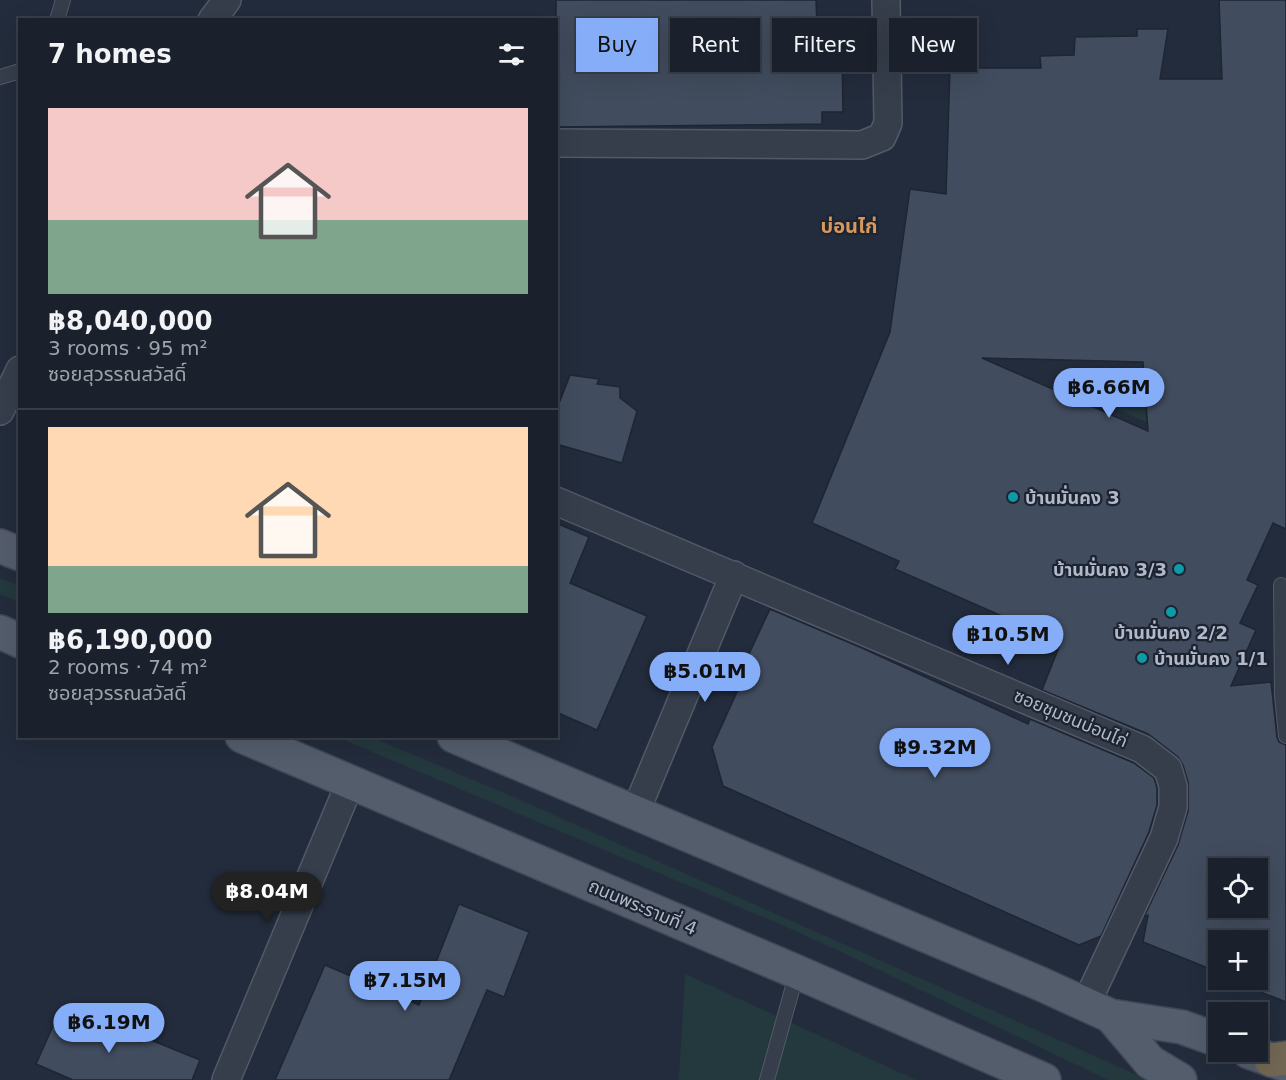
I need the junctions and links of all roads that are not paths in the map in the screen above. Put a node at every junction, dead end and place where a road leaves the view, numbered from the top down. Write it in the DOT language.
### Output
graph roads {
  1 [pos="63,0"];
  2 [pos="227,0"];
  3 [pos="886,0"];
  4 [pos="58,18"];
  5 [pos="214,18"];
  6 [pos="18,72"];
  7 [pos="0,77"];
  8 [pos="558,143"];
  9 [pos="18,374"];
  10 [pos="0,411"];
  11 [pos="558,502"];
  12 [pos="0,546"];
  13 [pos="18,553"];
  14 [pos="734,575"];
  15 [pos="1281,585"];
  16 [pos="0,632"];
  17 [pos="18,639"];
  18 [pos="1286,736"];
  19 [pos="247,738"];
  20 [pos="459,738"];
  21 [pos="351,783"];
  22 [pos="634,813"];
  23 [pos="797,972"];
  24 [pos="1098,1010"];
  25 [pos="1208,1036"];
  26 [pos="226,1080"];
  27 [pos="767,1080"];
  28 [pos="1044,1080"];
  29 [pos="1180,1080"];
  1 -- 4 [label="lane"];
  2 -- 5 [label="street"];
  3 -- 8 [label="street"];
  6 -- 7 [label="lane"];
  9 -- 10 [label="street"];
  11 -- 14 [label="street, ซอยชุมชนบ่อนไก่"];
  12 -- 13 [label="main road"];
  14 -- 22 [label="street"];
  14 -- 24 [label="street, ซอยชุมชนบ่อนไก่"];
  15 -- 18 [label="lane"];
  16 -- 17 [label="main road"];
  19 -- 21 [label="main road, ถนนพระรามที่ 4"];
  20 -- 22 [label="main road"];
  21 -- 23 [label="main road, ถนนพระรามที่ 4"];
  21 -- 26 [label="street"];
  22 -- 24 [label="main road"];
  23 -- 27 [label="lane"];
  23 -- 28 [label="main road, ถนนพระรามที่ 4"];
  24 -- 25 [label="main road"];
  24 -- 29 [label="main road"];
}
